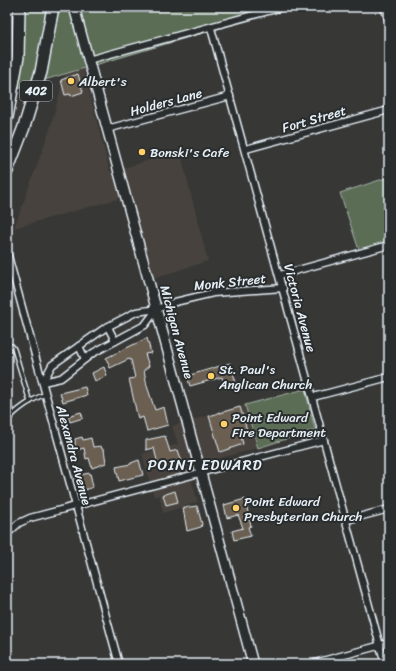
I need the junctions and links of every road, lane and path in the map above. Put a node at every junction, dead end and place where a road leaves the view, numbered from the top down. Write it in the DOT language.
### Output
graph roads {
  1 [pos="20,7"];
  2 [pos="53,7"];
  3 [pos="282,7"];
  4 [pos="382,7"];
  5 [pos="75,9"];
  6 [pos="389,25"];
  7 [pos="211,28"];
  8 [pos="88,60"];
  9 [pos="230,96"];
  10 [pos="389,110"];
  11 [pos="7,116"];
  12 [pos="107,129"];
  13 [pos="246,150"];
  14 [pos="7,172"];
  15 [pos="389,245"];
  16 [pos="7,252"];
  17 [pos="280,275"];
  18 [pos="283,288"];
  19 [pos="157,309"];
  20 [pos="108,327"];
  21 [pos="115,340"];
  22 [pos="7,346"];
  23 [pos="79,346"];
  24 [pos="85,359"];
  25 [pos="389,376"];
  26 [pos="43,382"];
  27 [pos="46,394"];
  28 [pos="7,397"];
  29 [pos="313,397"];
  30 [pos="30,402"];
  31 [pos="12,415"];
  32 [pos="7,421"];
  33 [pos="324,440"];
  34 [pos="201,472"];
  35 [pos="76,506"];
  36 [pos="389,509"];
  37 [pos="347,520"];
  38 [pos="7,534"];
  39 [pos="389,643"];
  40 [pos="380,645"];
  41 [pos="119,664"];
  42 [pos="253,664"];
  43 [pos="311,664"];
  44 [pos="385,664"];
  1 -- 11 [label="highway, 402"];
  2 -- 14 [label="highway, 402"];
  3 -- 7 [label="street"];
  4 -- 6 [label="lane"];
  5 -- 8 [label="street, Michigan Avenue"];
  7 -- 8 [label="street"];
  7 -- 9 [label="street, Victoria Avenue"];
  8 -- 12 [label="street, Michigan Avenue"];
  9 -- 12 [label="street, Holders Lane"];
  9 -- 13 [label="street, Victoria Avenue"];
  10 -- 13 [label="street, Fort Street"];
  12 -- 19 [label="street, Michigan Avenue"];
  13 -- 17 [label="street, Victoria Avenue"];
  15 -- 17 [label="street, Monk Street"];
  16 -- 26 [label="street, Alexandra Avenue"];
  17 -- 18 [label="street, Victoria Avenue"];
  18 -- 19 [label="street, Monk Street"];
  18 -- 29 [label="street, Victoria Avenue"];
  19 -- 20 [label="street, Monk Street"];
  19 -- 21 [label="street"];
  19 -- 34 [label="street, Michigan Avenue"];
  20 -- 21 [label="street"];
  20 -- 23 [label="street, Monk Street"];
  21 -- 24 [label="street"];
  22 -- 30 [label="lane"];
  23 -- 24 [label="street"];
  23 -- 26 [label="street, Monk Street"];
  24 -- 26 [label="street"];
  25 -- 29 [label="street"];
  26 -- 27 [label="street, Alexandra Avenue"];
  27 -- 30 [label="lane"];
  27 -- 35 [label="street, Alexandra Avenue"];
  28 -- 31 [label="lane"];
  29 -- 33 [label="street, Victoria Avenue"];
  30 -- 31 [label="lane"];
  31 -- 32 [label="lane"];
  33 -- 34 [label="street"];
  33 -- 37 [label="street, Victoria Avenue"];
  34 -- 35 [label="street"];
  34 -- 42 [label="street, Michigan Avenue"];
  35 -- 38 [label="street"];
  35 -- 41 [label="street, Alexandra Avenue"];
  36 -- 37 [label="street"];
  37 -- 40 [label="street, Victoria Avenue"];
  39 -- 40 [label="street"];
  40 -- 43 [label="street"];
  40 -- 44 [label="street, Victoria Avenue"];
}
